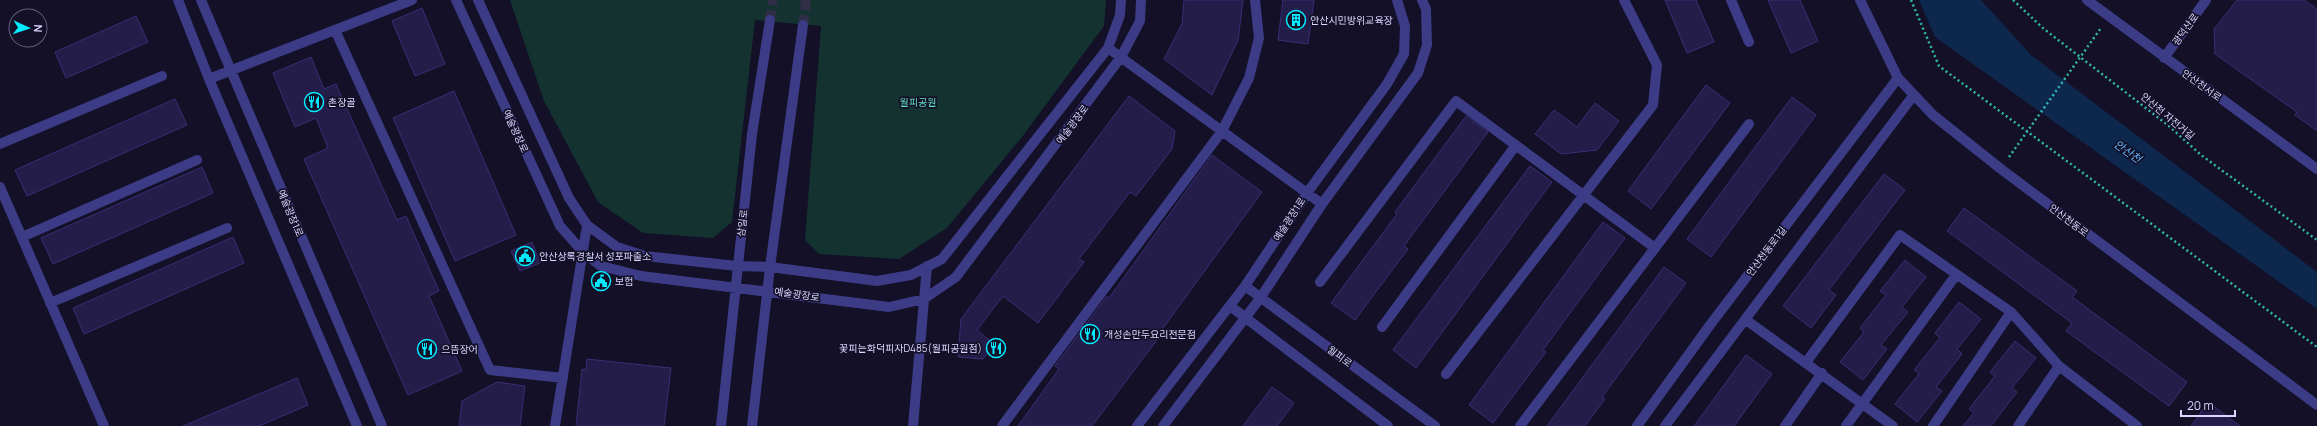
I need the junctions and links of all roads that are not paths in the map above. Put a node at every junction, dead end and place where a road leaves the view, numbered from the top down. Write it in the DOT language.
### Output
graph roads {
  1 [pos="178,0"];
  2 [pos="201,0"];
  3 [pos="412,0"];
  4 [pos="456,0"];
  5 [pos="478,0"];
  6 [pos="1121,0"];
  7 [pos="1141,0"];
  8 [pos="1255,0"];
  9 [pos="1398,0"];
  10 [pos="1422,0"];
  11 [pos="1624,0"];
  12 [pos="1731,0"];
  13 [pos="1860,0"];
  14 [pos="2087,0"];
  15 [pos="2206,0"];
  16 [pos="770,20"];
  17 [pos="803,25"];
  18 [pos="334,30"];
  19 [pos="1749,42"];
  20 [pos="1108,48"];
  21 [pos="1121,57"];
  22 [pos="2164,58"];
  23 [pos="230,71"];
  24 [pos="162,76"];
  25 [pos="1898,78"];
  26 [pos="209,79"];
  27 [pos="1913,96"];
  28 [pos="1749,124"];
  29 [pos="1222,131"];
  30 [pos="0,144"];
  31 [pos="1516,145"];
  32 [pos="198,160"];
  33 [pos="2317,169"];
  34 [pos="0,187"];
  35 [pos="1307,193"];
  36 [pos="1584,195"];
  37 [pos="1322,204"];
  38 [pos="587,224"];
  39 [pos="227,228"];
  40 [pos="22,237"];
  41 [pos="1656,248"];
  42 [pos="583,252"];
  43 [pos="737,266"];
  44 [pos="927,266"];
  45 [pos="770,267"];
  46 [pos="1956,275"];
  47 [pos="1320,282"];
  48 [pos="1245,286"];
  49 [pos="734,289"];
  50 [pos="767,290"];
  51 [pos="1261,298"];
  52 [pos="924,299"];
  53 [pos="50,303"];
  54 [pos="1230,306"];
  55 [pos="2011,312"];
  56 [pos="1246,318"];
  57 [pos="1746,320"];
  58 [pos="1382,327"];
  59 [pos="1807,361"];
  60 [pos="2059,366"];
  61 [pos="1822,373"];
  62 [pos="1446,374"];
  63 [pos="563,378"];
  64 [pos="1863,403"];
  65 [pos="2317,405"];
  66 [pos="104,426"];
  67 [pos="357,426"];
  68 [pos="382,426"];
  69 [pos="555,426"];
  70 [pos="721,426"];
  71 [pos="752,426"];
  72 [pos="913,426"];
  73 [pos="1002,426"];
  74 [pos="1138,426"];
  75 [pos="1163,426"];
  76 [pos="1388,426"];
  77 [pos="1435,426"];
  78 [pos="1520,426"];
  79 [pos="1637,426"];
  80 [pos="1665,426"];
  81 [pos="1785,426"];
  82 [pos="1846,426"];
  83 [pos="1894,426"];
  84 [pos="1933,426"];
  85 [pos="2018,426"];
  86 [pos="2137,426"];
  1 -- 26 [label="street"];
  2 -- 23 [label="street, 예술광장1로"];
  3 -- 18 [label="street"];
  4 -- 42 [label="street, 예술광장로"];
  5 -- 38 [label="street, 예술광장로"];
  6 -- 20 [label="street, 예술광장로"];
  7 -- 21 [label="street, 예술광장로"];
  8 -- 29 [label="street"];
  9 -- 35 [label="street, 예술광장1로"];
  10 -- 37 [label="street, 예술광장1로"];
  11 -- 36 [label="street"];
  12 -- 19 [label="street"];
  13 -- 25 [label="street, 안산천동로"];
  14 -- 22 [label="street, 안산천서로"];
  15 -- 22 [label="street, 광덕산로"];
  16 -- 43 [label="street, 삼일로"];
  17 -- 45 [label="street"];
  18 -- 23 [label="street"];
  18 -- 63 [label="street"];
  20 -- 21 [label="street"];
  20 -- 44 [label="street, 예술광장로"];
  21 -- 29 [label="street"];
  21 -- 52 [label="street, 예술광장로"];
  22 -- 33 [label="street, 안산천서로"];
  23 -- 26 [label="street"];
  23 -- 68 [label="street, 예술광장1로"];
  24 -- 30 [label="street"];
  25 -- 27 [label="street, 안산천동로"];
  25 -- 79 [label="street, 안산천동로1길"];
  26 -- 67 [label="street"];
  27 -- 57 [label="street"];
  27 -- 65 [label="street, 안산천동로"];
  28 -- 41 [label="street"];
  29 -- 35 [label="street"];
  29 -- 73 [label="street"];
  31 -- 36 [label="street"];
  31 -- 47 [label="street"];
  31 -- 58 [label="street"];
  32 -- 40 [label="street"];
  34 -- 40 [label="street"];
  35 -- 37 [label="street"];
  35 -- 48 [label="street, 예술광장1로"];
  36 -- 41 [label="street"];
  36 -- 62 [label="street"];
  37 -- 51 [label="street, 예술광장1로"];
  38 -- 42 [label="street"];
  38 -- 43 [label="street, 예술광장로"];
  39 -- 53 [label="street"];
  40 -- 53 [label="street"];
  41 -- 78 [label="street"];
  42 -- 49 [label="street, 예술광장로"];
  42 -- 63 [label="street"];
  43 -- 45 [label="street, 예술광장로"];
  43 -- 49 [label="street, 삼일로"];
  44 -- 45 [label="street, 예술광장로"];
  44 -- 52 [label="street"];
  45 -- 50 [label="street"];
  46 -- 55 [label="street"];
  46 -- 59 [label="street"];
  46 -- 64 [label="street"];
  48 -- 51 [label="street, 월피로"];
  48 -- 54 [label="street, 예술광장1로"];
  49 -- 50 [label="street, 예술광장로"];
  49 -- 70 [label="street, 삼일로"];
  50 -- 52 [label="street, 예술광장로"];
  50 -- 71 [label="street"];
  51 -- 56 [label="street, 예술광장1로"];
  51 -- 77 [label="street, 월피로"];
  52 -- 72 [label="street"];
  53 -- 66 [label="street"];
  54 -- 56 [label="street"];
  54 -- 74 [label="street, 예술광장1로"];
  55 -- 60 [label="street"];
  55 -- 84 [label="street"];
  56 -- 75 [label="street, 예술광장1로"];
  56 -- 76 [label="street"];
  57 -- 59 [label="street"];
  57 -- 80 [label="street"];
  59 -- 61 [label="street"];
  60 -- 85 [label="street"];
  60 -- 86 [label="street"];
  61 -- 64 [label="street"];
  61 -- 81 [label="street"];
  63 -- 69 [label="street"];
  64 -- 82 [label="street"];
  64 -- 83 [label="street"];
}
